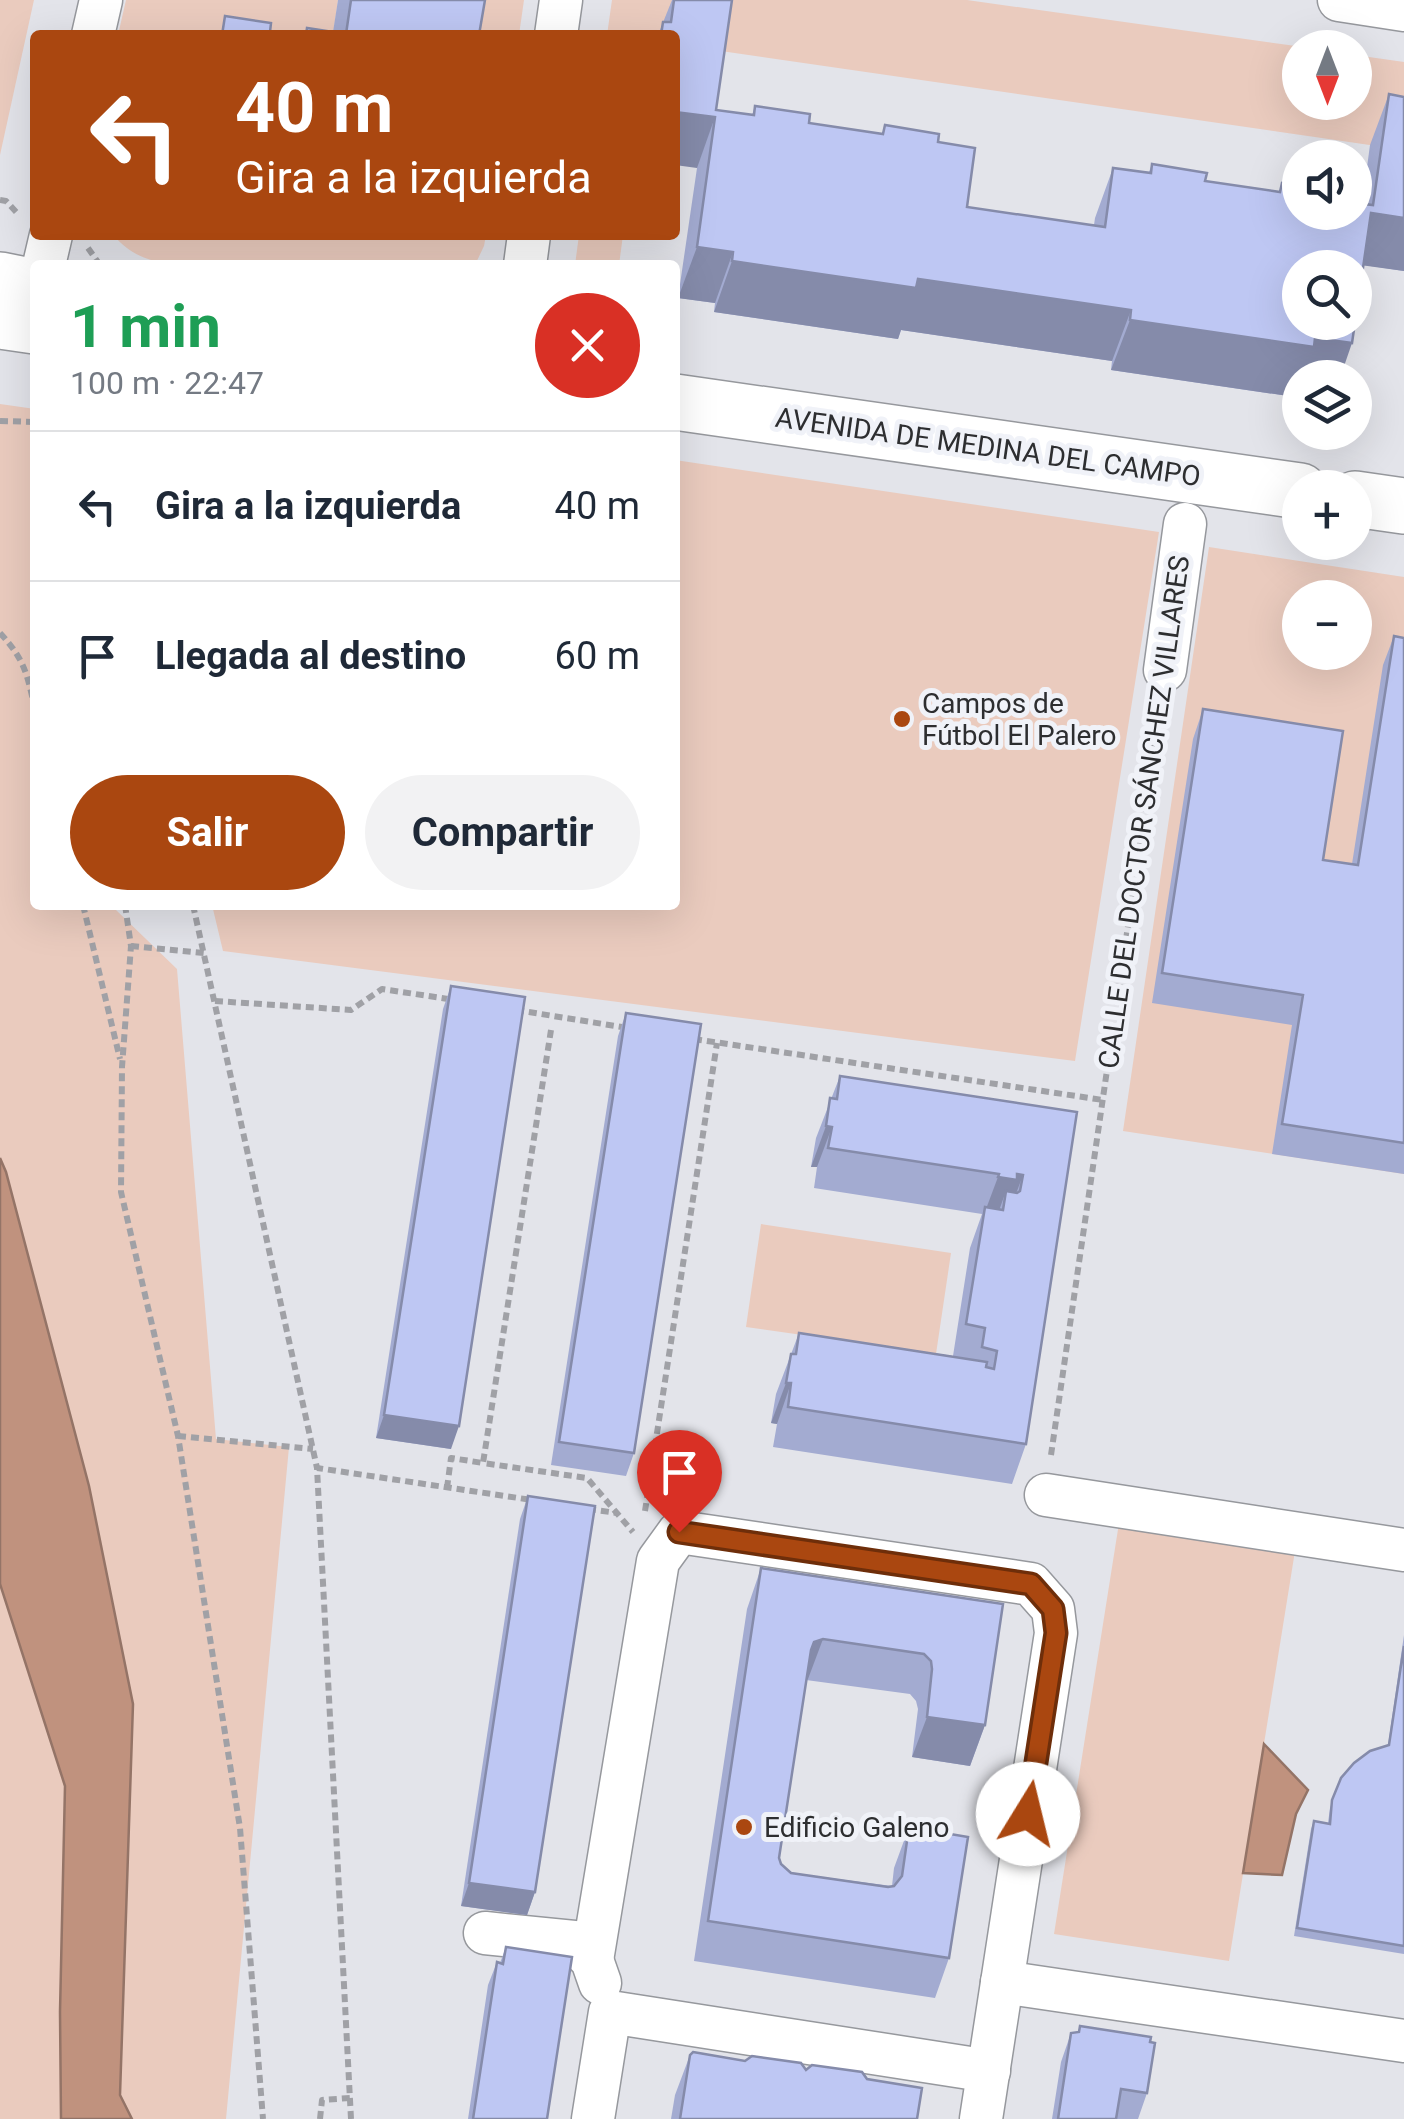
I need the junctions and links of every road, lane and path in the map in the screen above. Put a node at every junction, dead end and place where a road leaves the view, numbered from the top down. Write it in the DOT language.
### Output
graph roads {
  1 [pos="101,0"];
  2 [pos="561,0"];
  3 [pos="1338,0"];
  4 [pos="1404,10"];
  5 [pos="94,30"];
  6 [pos="557,30"];
  7 [pos="0,280"];
  8 [pos="30,286"];
  9 [pos="0,321"];
  10 [pos="30,325"];
  11 [pos="680,403"];
  12 [pos="0,421"];
  13 [pos="30,422"];
  14 [pos="1282,489"];
  15 [pos="1372,501"];
  16 [pos="1404,506"];
  17 [pos="1185,524"];
  18 [pos="0,633"];
  19 [pos="1165,670"];
  20 [pos="30,689"];
  21 [pos="83,910"];
  22 [pos="126,910"];
  23 [pos="194,910"];
  24 [pos="131,946"];
  25 [pos="204,953"];
  26 [pos="461,1001"];
  27 [pos="215,1002"];
  28 [pos="500,1008"];
  29 [pos="550,1030"];
  30 [pos="638,1030"];
  31 [pos="678,1036"];
  32 [pos="717,1042"];
  33 [pos="122,1067"];
  34 [pos="1104,1100"];
  35 [pos="178,1436"];
  36 [pos="313,1449"];
  37 [pos="483,1463"];
  38 [pos="317,1468"];
  39 [pos="447,1488"];
  40 [pos="1046,1495"];
  41 [pos="542,1502"];
  42 [pos="579,1508"];
  43 [pos="641,1540"];
  44 [pos="1404,1550"];
  45 [pos="486,1933"];
  46 [pos="592,1960"];
  47 [pos="1002,1982"];
  48 [pos="610,2012"];
  49 [pos="1404,2041"];
  50 [pos="989,2071"];
  51 [pos="350,2098"];
  52 [pos="264,2119"];
  53 [pos="320,2119"];
  54 [pos="351,2119"];
  55 [pos="593,2119"];
  56 [pos="982,2119"];
  1 -- 5 [label="street"];
  2 -- 6 [label="street"];
  3 -- 4 [label="street"];
  7 -- 8 [label="main road"];
  9 -- 10 [label="main road"];
  11 -- 14 [label="main road, AVENIDA DE MEDINA DEL CAMPO"];
  12 -- 13 [label="path"];
  15 -- 16 [label="main road"];
  17 -- 19 [label="street, CALLE DEL DOCTOR SÁNCHEZ VILLARES"];
  18 -- 20 [label="path"];
  19 -- 34 [label="path, CALLE DEL DOCTOR SÁNCHEZ VILLARES"];
  21 -- 33 [label="path"];
  22 -- 24 [label="path"];
  23 -- 25 [label="path"];
  24 -- 25 [label="path"];
  24 -- 33 [label="path"];
  25 -- 27 [label="path"];
  26 -- 27 [label="path"];
  27 -- 36 [label="path"];
  28 -- 30 [label="path"];
  29 -- 37 [label="path"];
  31 -- 32 [label="path, CALLE DEL DOCTOR SÁNCHEZ VILLARES"];
  32 -- 34 [label="path, CALLE DEL DOCTOR SÁNCHEZ VILLARES"];
  32 -- 43 [label="path"];
  33 -- 35 [label="path"];
  34 -- 40 [label="path, CALLE DEL DOCTOR SÁNCHEZ VILLARES"];
  35 -- 36 [label="path"];
  35 -- 52 [label="path"];
  36 -- 38 [label="path"];
  37 -- 39 [label="path"];
  37 -- 42 [label="path"];
  38 -- 39 [label="path"];
  38 -- 51 [label="path"];
  39 -- 41 [label="path"];
  40 -- 44 [label="street"];
  45 -- 46 [label="street"];
  46 -- 47 [label="street"];
  46 -- 48 [label="street"];
  47 -- 49 [label="street"];
  47 -- 50 [label="street"];
  48 -- 50 [label="street"];
  48 -- 55 [label="street"];
  50 -- 56 [label="street"];
  51 -- 53 [label="path"];
  51 -- 54 [label="path"];
}
